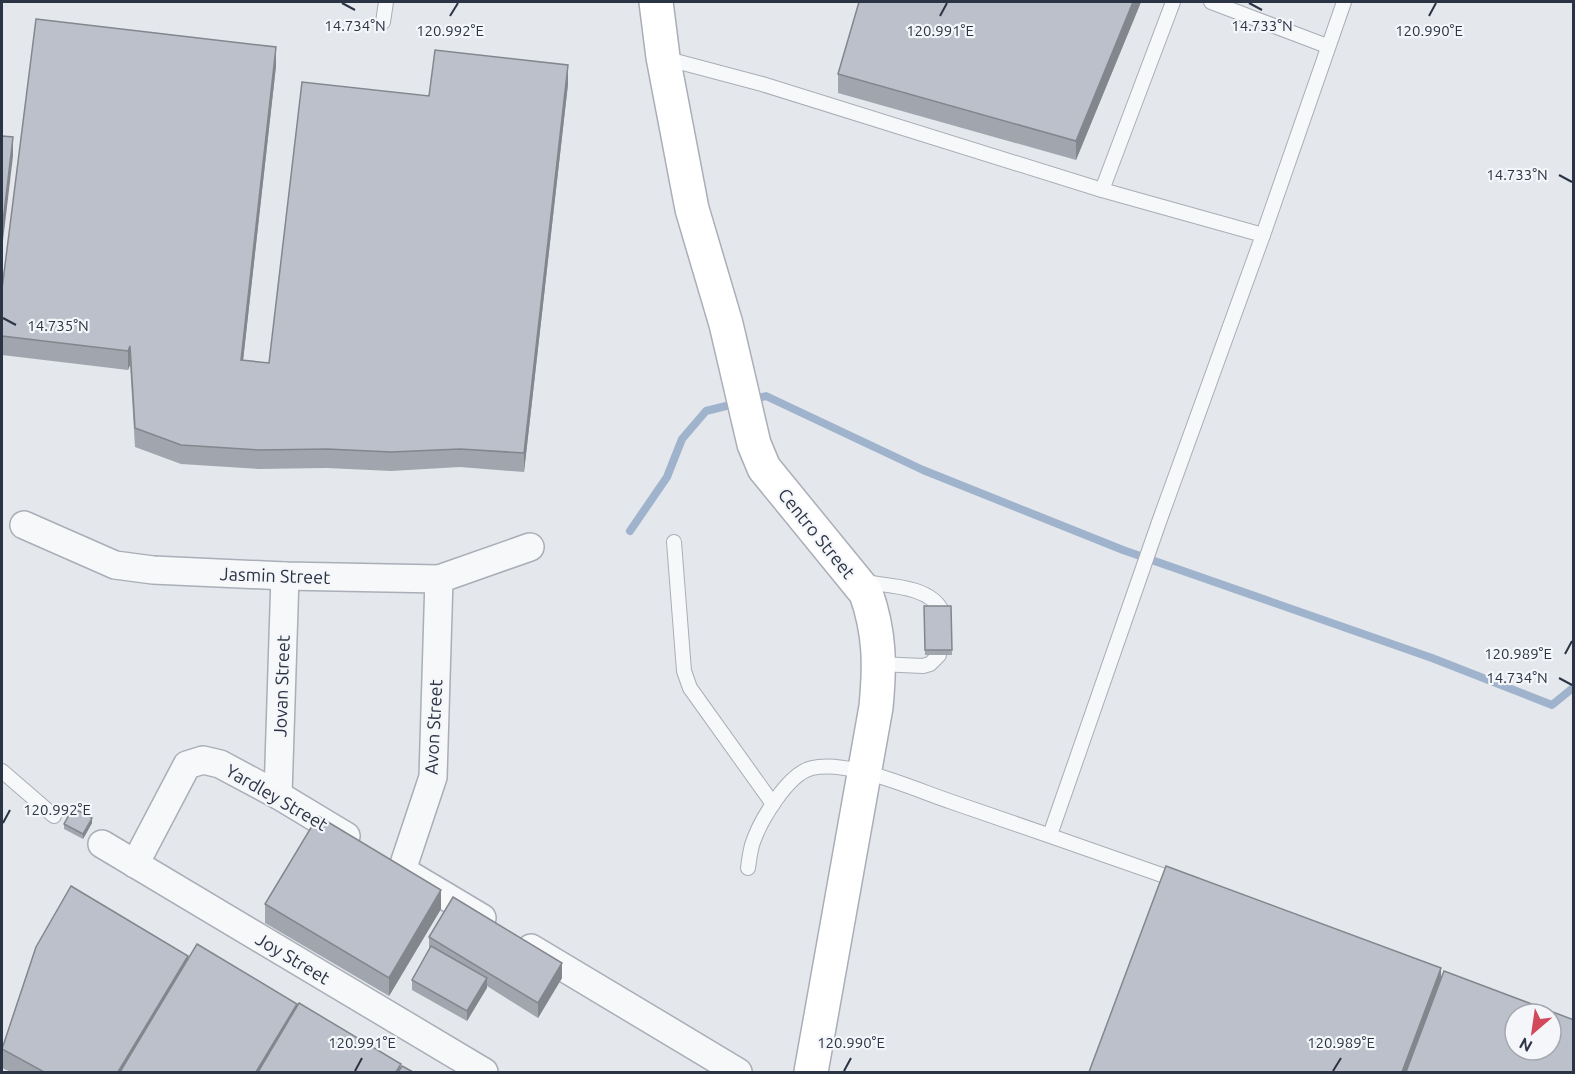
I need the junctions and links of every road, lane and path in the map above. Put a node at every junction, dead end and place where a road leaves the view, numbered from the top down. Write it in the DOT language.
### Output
graph roads {
  1 [pos="386,2"];
  2 [pos="656,2"];
  3 [pos="1173,2"];
  4 [pos="1211,2"];
  5 [pos="1344,2"];
  6 [pos="383,22"];
  7 [pos="1327,46"];
  8 [pos="663,57"];
  9 [pos="1102,190"];
  10 [pos="1263,235"];
  11 [pos="24,525"];
  12 [pos="674,542"];
  13 [pos="530,547"];
  14 [pos="285,576"];
  15 [pos="439,579"];
  16 [pos="855,580"];
  17 [pos="942,611"];
  18 [pos="939,655"];
  19 [pos="879,664"];
  20 [pos="2,771"];
  21 [pos="865,773"];
  22 [pos="278,795"];
  23 [pos="773,804"];
  24 [pos="54,816"];
  25 [pos="1050,835"];
  26 [pos="102,844"];
  27 [pos="383,858"];
  28 [pos="135,864"];
  29 [pos="748,868"];
  30 [pos="1195,887"];
  31 [pos="484,1072"];
  32 [pos="738,1072"];
  33 [pos="812,1072"];
  1 -- 6 [label="lane"];
  2 -- 8 [label="main road, Centro Street"];
  3 -- 9 [label="lane"];
  4 -- 7 [label="lane"];
  5 -- 7 [label="lane"];
  7 -- 10 [label="lane"];
  8 -- 9 [label="lane"];
  8 -- 16 [label="main road, Centro Street"];
  9 -- 10 [label="lane"];
  10 -- 25 [label="lane"];
  11 -- 14 [label="street, Jasmin Street"];
  12 -- 23 [label="lane"];
  13 -- 15 [label="street, Jasmin Street"];
  14 -- 15 [label="street, Jasmin Street"];
  14 -- 22 [label="street, Jovan Street"];
  15 -- 27 [label="street, Avon Street"];
  16 -- 17 [label="lane"];
  16 -- 19 [label="main road, Centro Street"];
  18 -- 19 [label="lane"];
  19 -- 21 [label="main road, Centro Street"];
  20 -- 24 [label="lane"];
  21 -- 23 [label="lane"];
  21 -- 25 [label="lane"];
  21 -- 33 [label="main road, Centro Street"];
  22 -- 27 [label="street, Yardley Street"];
  22 -- 28 [label="street, Yardley Street"];
  23 -- 29 [label="lane"];
  25 -- 30 [label="lane"];
  26 -- 28 [label="street, Joy Street"];
  27 -- 32 [label="street, Yardley Street"];
  28 -- 31 [label="street, Joy Street"];
}
